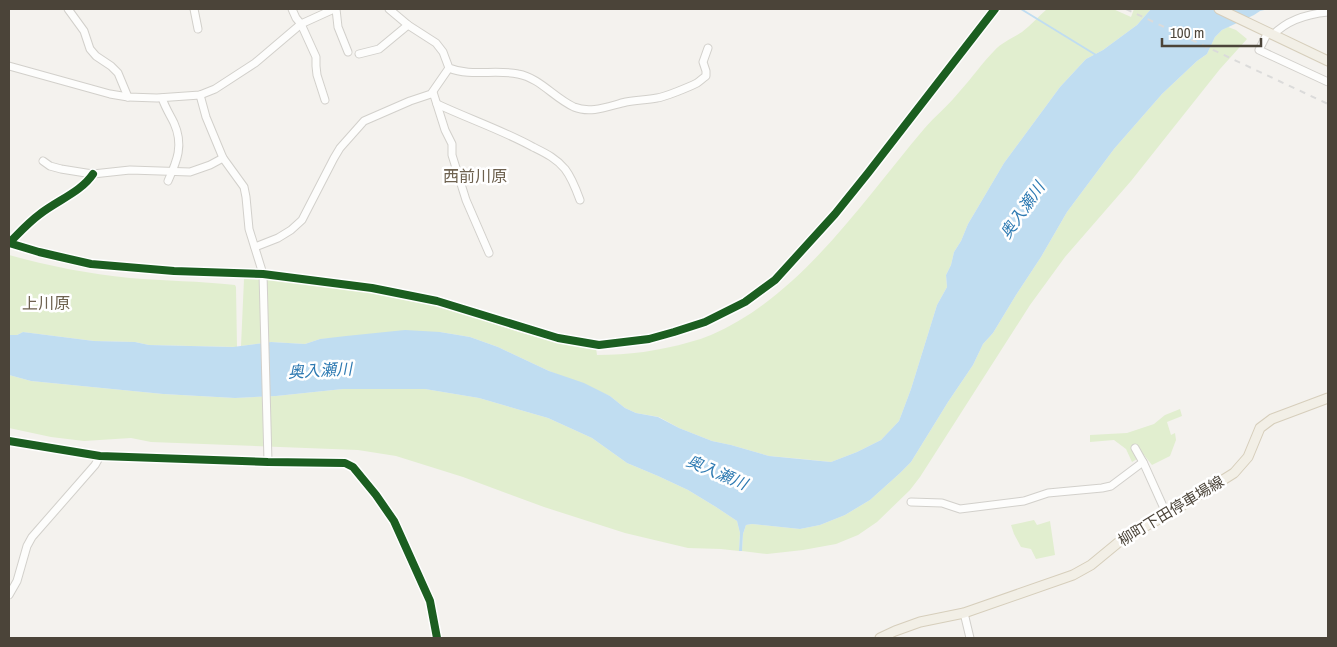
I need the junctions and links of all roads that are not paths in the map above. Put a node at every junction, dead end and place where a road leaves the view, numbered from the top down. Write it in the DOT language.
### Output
graph roads {
  1 [pos="68,9"];
  2 [pos="194,9"];
  3 [pos="292,9"];
  4 [pos="335,9"];
  5 [pos="389,9"];
  6 [pos="995,9"];
  7 [pos="1219,9"];
  8 [pos="1328,12"];
  9 [pos="301,24"];
  10 [pos="408,25"];
  11 [pos="198,29"];
  12 [pos="1267,32"];
  13 [pos="708,48"];
  14 [pos="348,52"];
  15 [pos="359,54"];
  16 [pos="1328,61"];
  17 [pos="9,66"];
  18 [pos="450,68"];
  19 [pos="1328,82"];
  20 [pos="433,92"];
  21 [pos="200,95"];
  22 [pos="128,97"];
  23 [pos="162,98"];
  24 [pos="325,100"];
  25 [pos="437,104"];
  26 [pos="222,158"];
  27 [pos="43,162"];
  28 [pos="172,172"];
  29 [pos="93,174"];
  30 [pos="168,181"];
  31 [pos="580,200"];
  32 [pos="255,247"];
  33 [pos="488,253"];
  34 [pos="263,276"];
  35 [pos="1328,398"];
  36 [pos="9,441"];
  37 [pos="1134,448"];
  38 [pos="100,456"];
  39 [pos="268,460"];
  40 [pos="1143,462"];
  41 [pos="911,502"];
  42 [pos="1167,515"];
  43 [pos="9,595"];
  44 [pos="964,613"];
  45 [pos="437,638"];
  46 [pos="880,638"];
  47 [pos="970,638"];
  1 -- 22 [label="street"];
  2 -- 11 [label="street"];
  3 -- 9 [label="street"];
  4 -- 9 [label="street"];
  4 -- 14 [label="street"];
  5 -- 10 [label="street"];
  6 -- 34 [label="street"];
  7 -- 12 [label="main road"];
  8 -- 12 [label="street"];
  9 -- 21 [label="street"];
  9 -- 24 [label="street"];
  10 -- 15 [label="street"];
  10 -- 18 [label="street"];
  12 -- 16 [label="main road"];
  12 -- 19 [label="street"];
  13 -- 18 [label="street"];
  17 -- 22 [label="street"];
  18 -- 20 [label="street"];
  20 -- 25 [label="street"];
  20 -- 32 [label="street"];
  21 -- 23 [label="street"];
  21 -- 26 [label="street"];
  22 -- 23 [label="street"];
  23 -- 28 [label="street"];
  25 -- 31 [label="street"];
  25 -- 33 [label="street"];
  26 -- 28 [label="street"];
  26 -- 32 [label="street"];
  27 -- 29 [label="street"];
  28 -- 29 [label="street"];
  28 -- 30 [label="street"];
  29 -- 34 [label="street"];
  32 -- 34 [label="street"];
  34 -- 39 [label="street"];
  35 -- 42 [label="main road, 柳町下田停車場線"];
  36 -- 38 [label="street"];
  37 -- 40 [label="street"];
  38 -- 39 [label="street"];
  38 -- 43 [label="street"];
  39 -- 45 [label="street"];
  40 -- 41 [label="street"];
  40 -- 42 [label="street"];
  42 -- 44 [label="main road, 柳町下田停車場線"];
  44 -- 46 [label="main road, 柳町下田停車場線"];
  44 -- 47 [label="street"];
}
